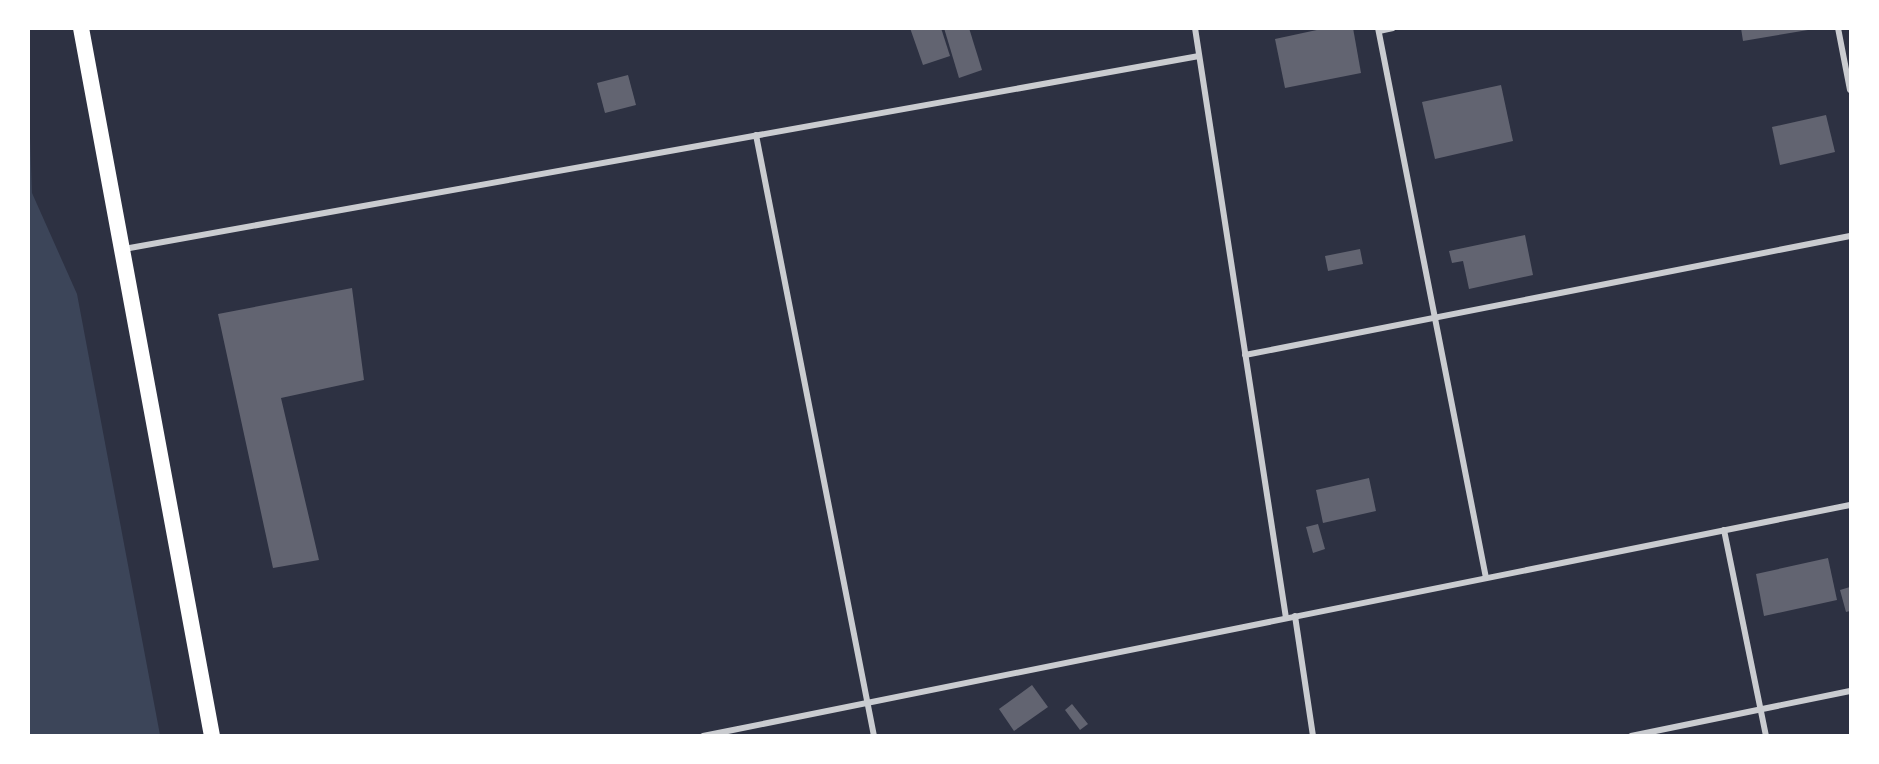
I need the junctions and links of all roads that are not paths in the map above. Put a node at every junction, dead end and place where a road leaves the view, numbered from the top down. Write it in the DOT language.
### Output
graph roads {
  1 [pos="81,28"];
  2 [pos="1195,28"];
  3 [pos="1393,28"];
  4 [pos="1838,28"];
  5 [pos="1378,30"];
  6 [pos="1199,56"];
  7 [pos="1851,90"];
  8 [pos="756,135"];
  9 [pos="1851,236"];
  10 [pos="124,249"];
  11 [pos="1435,318"];
  12 [pos="1245,355"];
  13 [pos="1851,505"];
  14 [pos="1724,530"];
  15 [pos="1486,578"];
  16 [pos="1295,616"];
  17 [pos="1286,618"];
  18 [pos="1851,691"];
  19 [pos="867,702"];
  20 [pos="1760,709"];
  21 [pos="212,735"];
  22 [pos="703,735"];
  23 [pos="874,735"];
  24 [pos="1313,735"];
  25 [pos="1631,735"];
  26 [pos="1766,735"];
  1 -- 10 [label="highway"];
  2 -- 6 [label="street"];
  3 -- 5 [label="street"];
  4 -- 7 [label="street"];
  5 -- 11 [label="street"];
  6 -- 8 [label="street"];
  6 -- 12 [label="street"];
  8 -- 10 [label="street"];
  8 -- 19 [label="street"];
  9 -- 11 [label="street"];
  10 -- 21 [label="highway"];
  11 -- 12 [label="street"];
  11 -- 15 [label="street"];
  12 -- 17 [label="street"];
  13 -- 14 [label="street"];
  14 -- 15 [label="street"];
  14 -- 20 [label="street"];
  15 -- 16 [label="street"];
  16 -- 17 [label="street"];
  16 -- 24 [label="street"];
  17 -- 19 [label="street"];
  18 -- 20 [label="street"];
  19 -- 22 [label="street"];
  19 -- 23 [label="street"];
  20 -- 25 [label="street"];
  20 -- 26 [label="street"];
}
